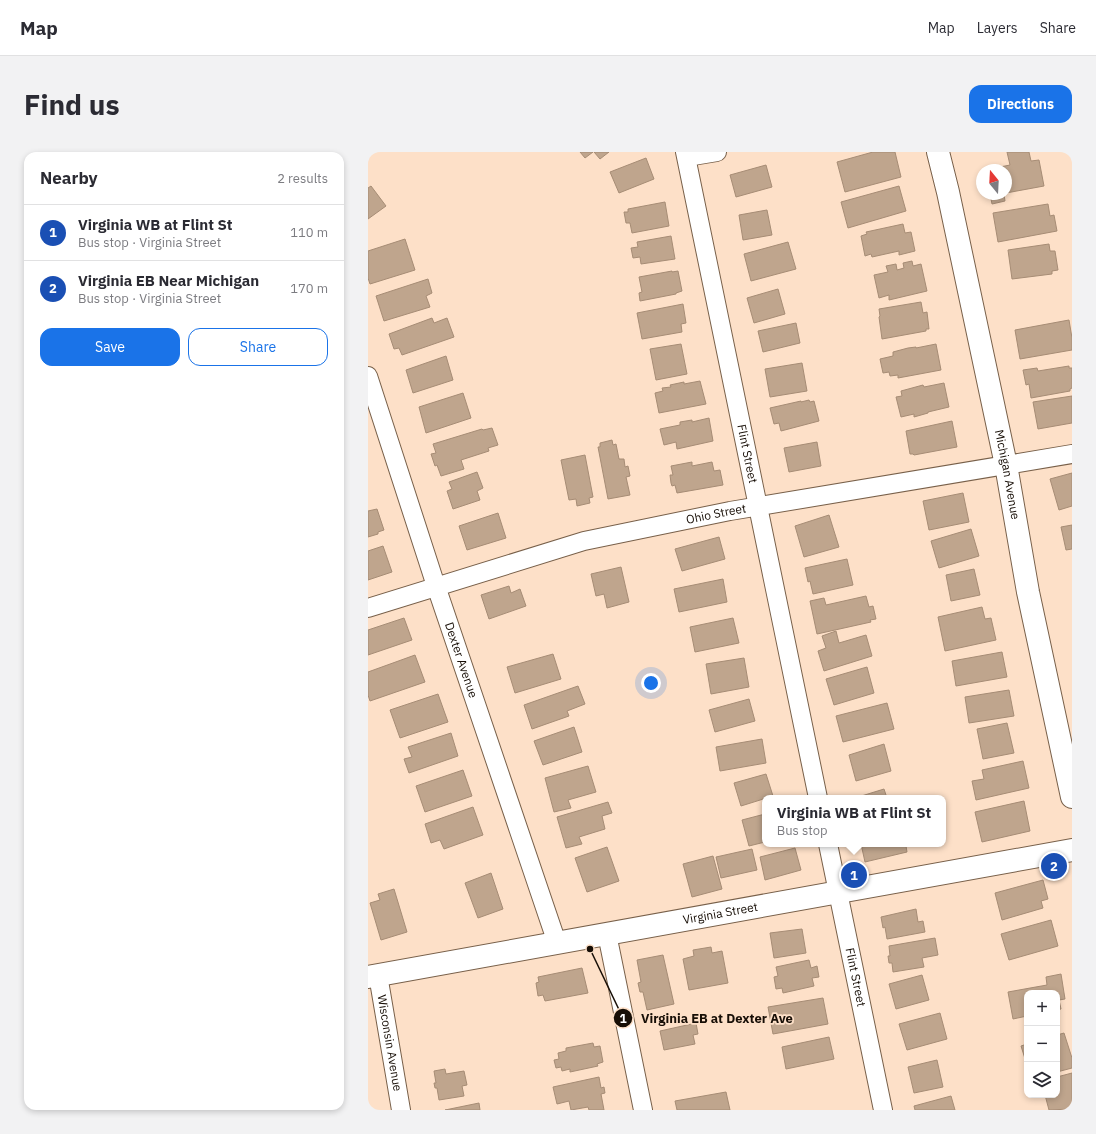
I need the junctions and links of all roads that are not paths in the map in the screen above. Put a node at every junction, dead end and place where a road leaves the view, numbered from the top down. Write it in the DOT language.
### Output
graph roads {
  1 [pos="717,152"];
  2 [pos="938,152"];
  3 [pos="686,154"];
  4 [pos="368,376"];
  5 [pos="1072,454"];
  6 [pos="1006,465"];
  7 [pos="759,506"];
  8 [pos="436,586"];
  9 [pos="368,608"];
  10 [pos="817,795"];
  11 [pos="1072,797"];
  12 [pos="829,847"];
  13 [pos="1072,850"];
  14 [pos="838,892"];
  15 [pos="607,934"];
  16 [pos="558,943"];
  17 [pos="373,976"];
  18 [pos="402,1110"];
  19 [pos="643,1110"];
  20 [pos="883,1110"];
  1 -- 3 [label="street"];
  2 -- 6 [label="street, Michigan Avenue"];
  3 -- 7 [label="street, Flint Street"];
  4 -- 8 [label="street, Dexter Avenue"];
  5 -- 6 [label="street, Ohio Street"];
  6 -- 7 [label="street, Ohio Street"];
  6 -- 11 [label="street, Michigan Avenue"];
  7 -- 8 [label="street, Ohio Street"];
  7 -- 10 [label="street, Flint Street"];
  8 -- 9 [label="street, Ohio Street"];
  8 -- 16 [label="street, Dexter Avenue"];
  12 -- 14 [label="street, Flint Street"];
  13 -- 14 [label="street, Virginia Street"];
  14 -- 15 [label="street, Virginia Street"];
  14 -- 20 [label="street, Flint Street"];
  15 -- 16 [label="street, Virginia Street"];
  15 -- 19 [label="street"];
  16 -- 17 [label="street, Virginia Street"];
  17 -- 18 [label="street, Wisconsin Avenue"];
}
